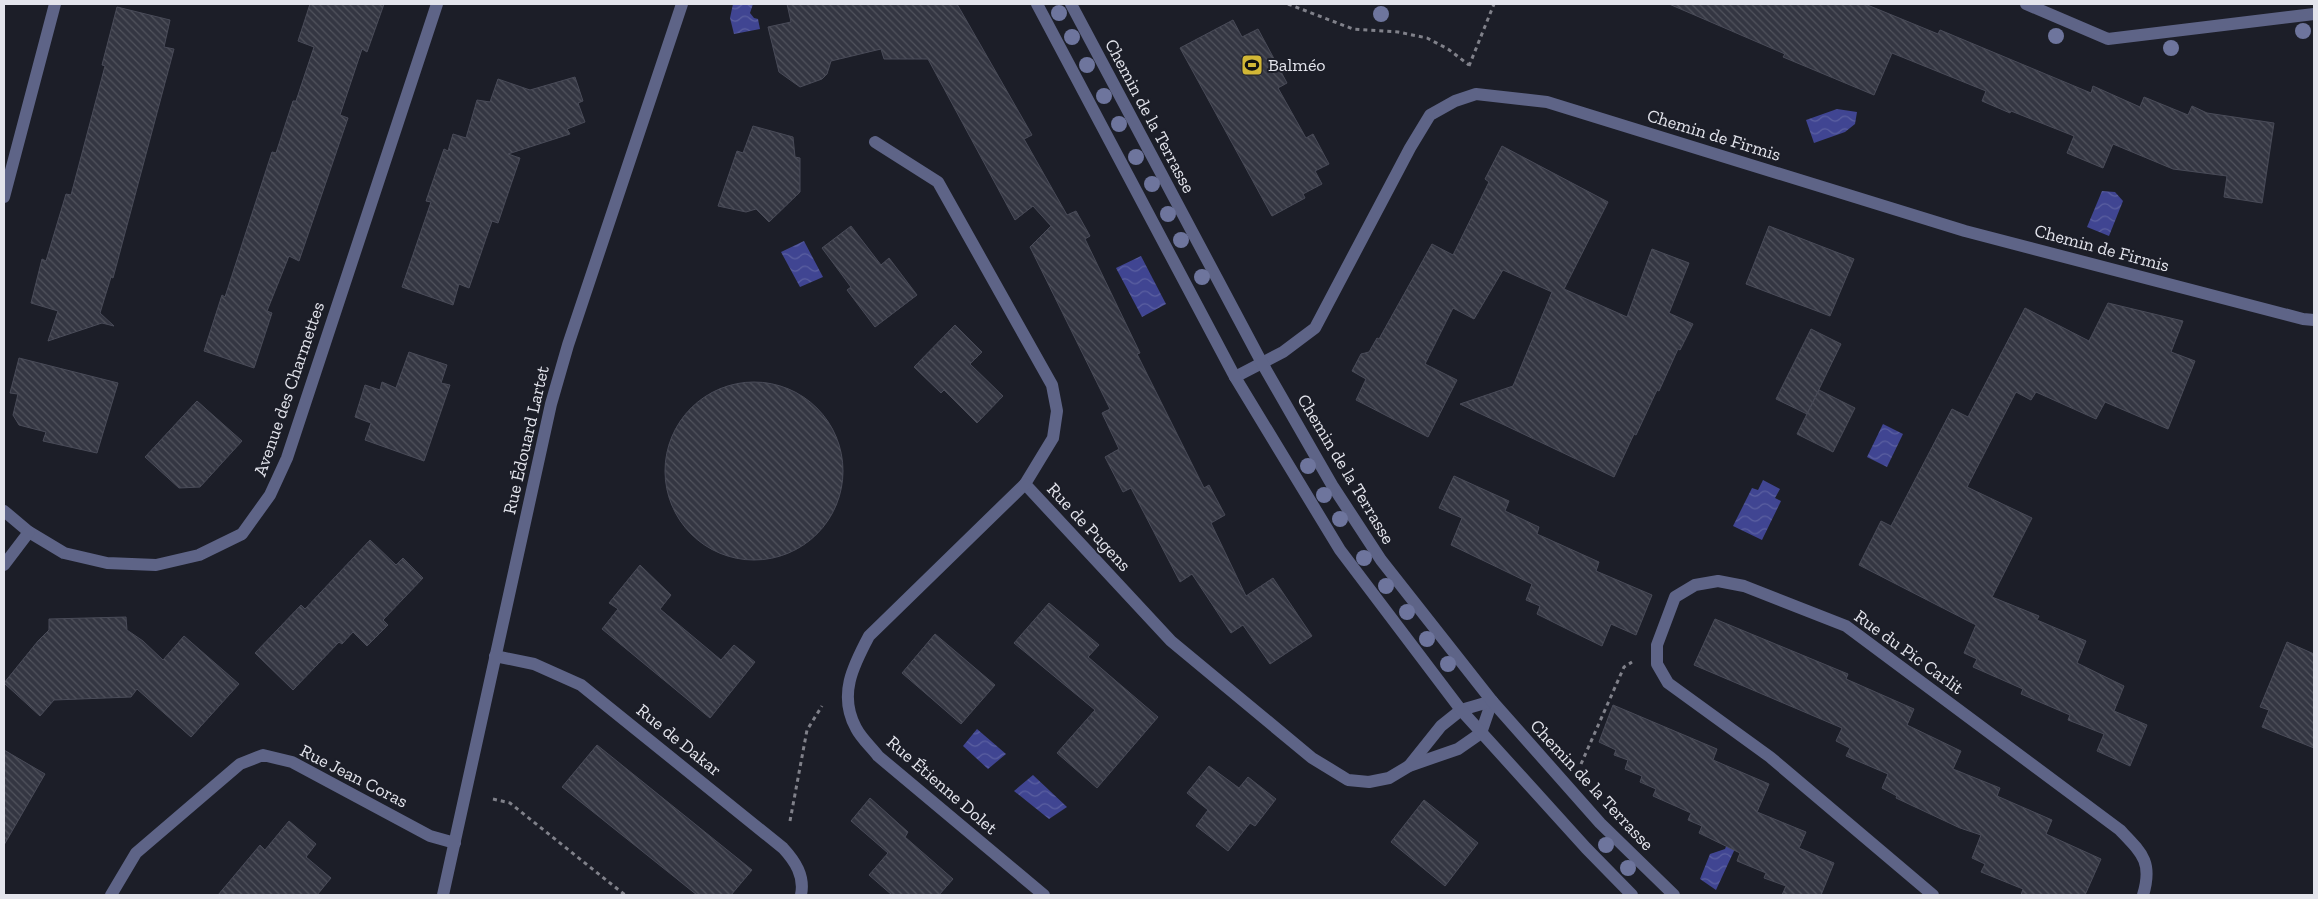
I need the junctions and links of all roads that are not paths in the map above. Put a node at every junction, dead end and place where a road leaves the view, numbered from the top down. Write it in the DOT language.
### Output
graph roads {
  1 [pos="55,4"];
  2 [pos="438,4"];
  3 [pos="682,4"];
  4 [pos="1037,4"];
  5 [pos="1071,4"];
  6 [pos="2026,4"];
  7 [pos="2314,14"];
  8 [pos="875,142"];
  9 [pos="4,197"];
  10 [pos="2314,320"];
  11 [pos="1262,363"];
  12 [pos="1235,377"];
  13 [pos="1025,484"];
  14 [pos="4,511"];
  15 [pos="29,532"];
  16 [pos="4,565"];
  17 [pos="495,656"];
  18 [pos="1492,701"];
  19 [pos="1461,710"];
  20 [pos="1481,733"];
  21 [pos="1409,766"];
  22 [pos="455,843"];
  23 [pos="112,895"];
  24 [pos="443,895"];
  25 [pos="801,895"];
  26 [pos="1044,895"];
  27 [pos="1632,895"];
  28 [pos="1674,895"];
  29 [pos="1933,895"];
  30 [pos="2143,895"];
  1 -- 9 [label="street"];
  2 -- 15 [label="street, Avenue des Charmettes"];
  3 -- 17 [label="street, Rue Édouard Lartet"];
  4 -- 12 [label="street"];
  5 -- 11 [label="street, Chemin de la Terrasse"];
  6 -- 7 [label="street"];
  8 -- 13 [label="street, Rue de Pugens"];
  10 -- 11 [label="street, Chemin de Firmis"];
  11 -- 12 [label="street, Chemin de Firmis"];
  11 -- 18 [label="street, Chemin de la Terrasse"];
  12 -- 19 [label="street"];
  13 -- 21 [label="street, Rue de Pugens"];
  13 -- 26 [label="street, Rue Étienne Dolet"];
  14 -- 15 [label="street, Avenue des Charmettes"];
  15 -- 16 [label="street"];
  17 -- 22 [label="street, Rue Édouard Lartet"];
  17 -- 25 [label="street, Rue de Dakar"];
  18 -- 19 [label="street, Rue de Pugens"];
  18 -- 20 [label="street"];
  18 -- 28 [label="street, Chemin de la Terrasse"];
  19 -- 20 [label="street"];
  19 -- 21 [label="street, Rue de Pugens"];
  20 -- 21 [label="street, Rue de Pugens"];
  20 -- 27 [label="street"];
  22 -- 23 [label="street, Rue Jean Coras"];
  22 -- 24 [label="street, Rue Édouard Lartet"];
  29 -- 30 [label="street, Rue du Pic Carlit"];
}
